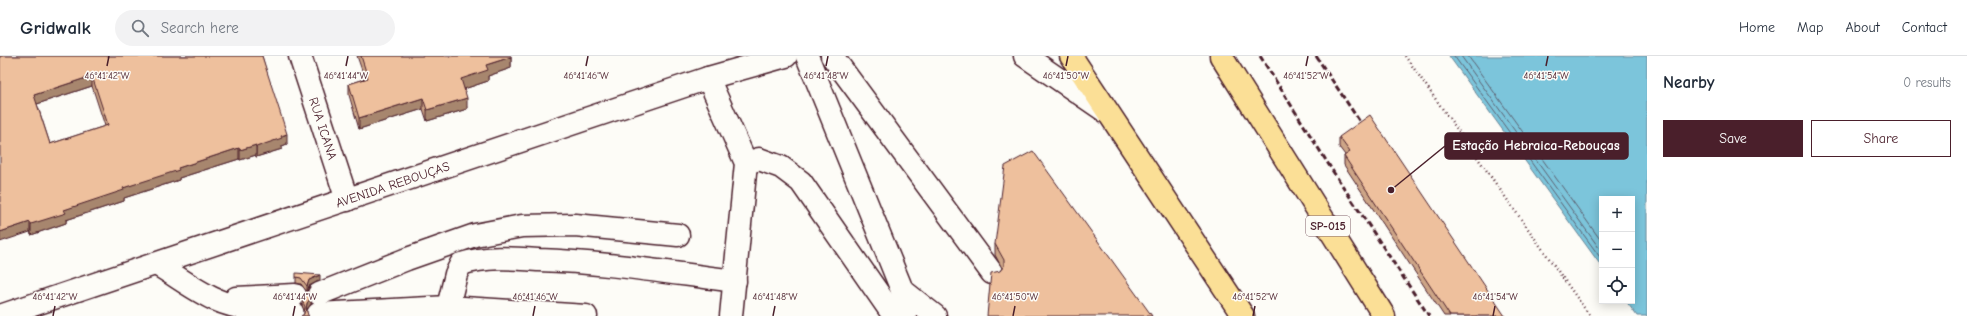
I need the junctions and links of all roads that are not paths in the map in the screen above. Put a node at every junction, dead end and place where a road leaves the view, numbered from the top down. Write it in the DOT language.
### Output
graph roads {
  1 [pos="300,56"];
  2 [pos="786,56"];
  3 [pos="807,56"];
  4 [pos="832,56"];
  5 [pos="1025,56"];
  6 [pos="1072,56"];
  7 [pos="1221,56"];
  8 [pos="708,78"];
  9 [pos="1109,113"];
  10 [pos="746,163"];
  11 [pos="347,200"];
  12 [pos="678,234"];
  13 [pos="156,264"];
  14 [pos="992,273"];
  15 [pos="735,281"];
  16 [pos="902,290"];
  17 [pos="294,304"];
  18 [pos="448,307"];
  19 [pos="0,316"];
  20 [pos="586,316"];
  21 [pos="731,316"];
  22 [pos="894,316"];
  23 [pos="905,316"];
  24 [pos="935,316"];
  25 [pos="1243,316"];
  26 [pos="1384,316"];
  1 -- 11 [label="street, RUA ICANA"];
  2 -- 8 [label="street, AVENIDA REBOUÇAS"];
  3 -- 16 [label="street"];
  4 -- 14 [label="street"];
  5 -- 9 [label="street"];
  6 -- 9 [label="highway"];
  7 -- 26 [label="highway, SP-015"];
  8 -- 10 [label="street"];
  8 -- 11 [label="street, AVENIDA REBOUÇAS"];
  9 -- 25 [label="highway"];
  10 -- 15 [label="street"];
  10 -- 22 [label="street"];
  11 -- 13 [label="street, AVENIDA REBOUÇAS"];
  12 -- 18 [label="street"];
  13 -- 17 [label="street"];
  13 -- 19 [label="street, AVENIDA REBOUÇAS"];
  15 -- 18 [label="street"];
  15 -- 21 [label="street"];
  16 -- 23 [label="street"];
  16 -- 24 [label="street"];
  18 -- 20 [label="street"];
}
